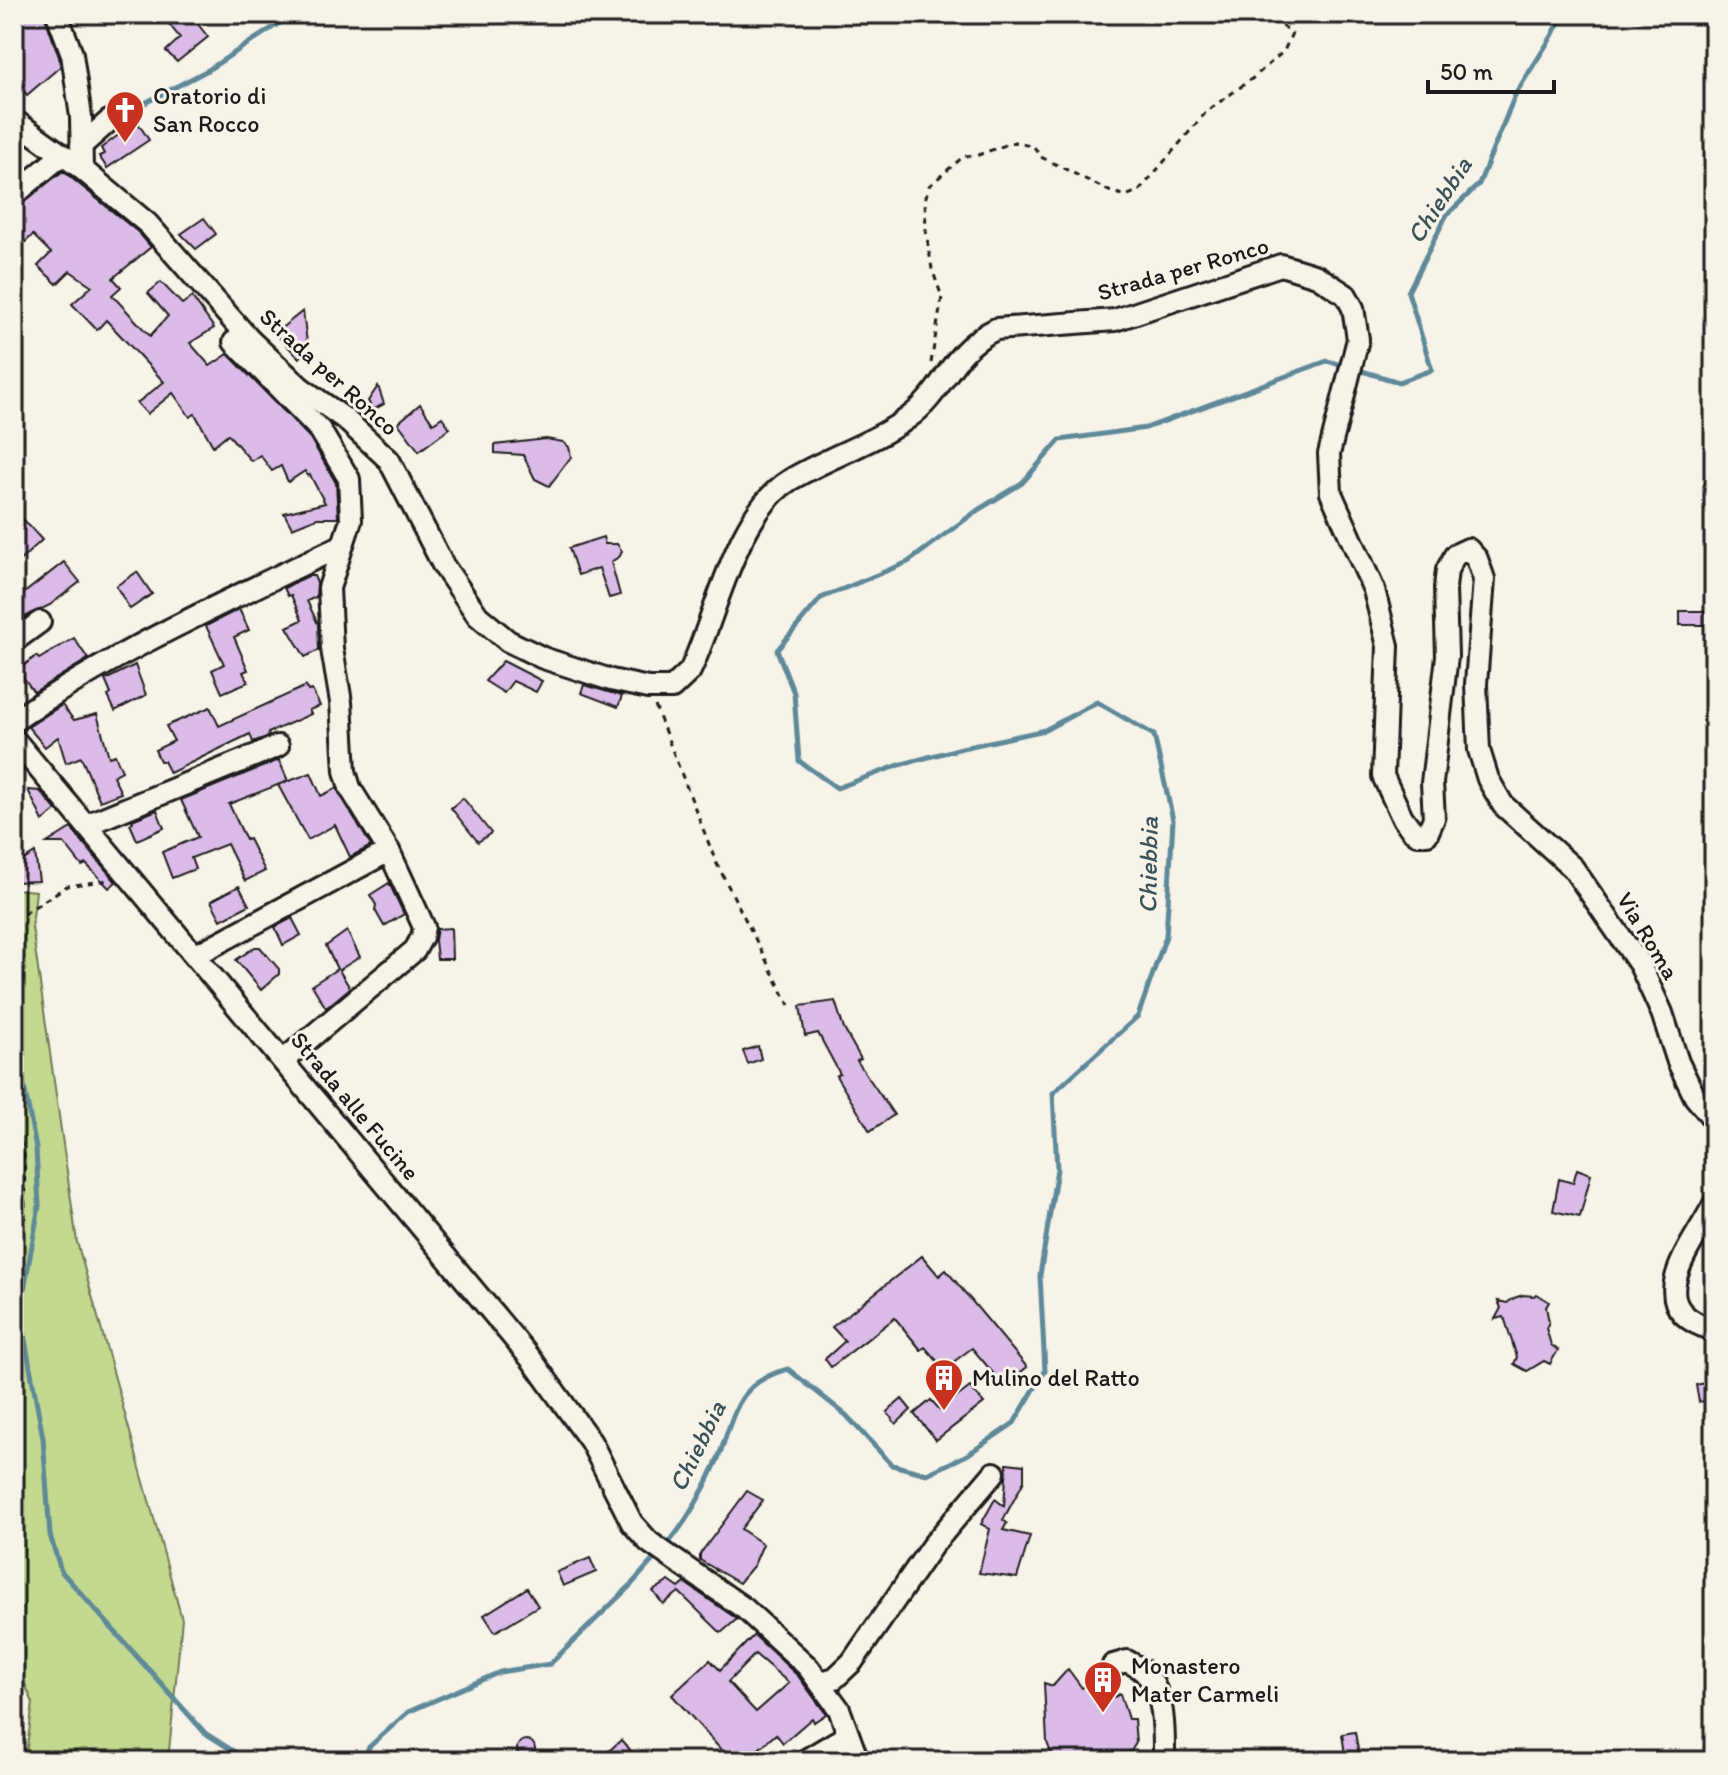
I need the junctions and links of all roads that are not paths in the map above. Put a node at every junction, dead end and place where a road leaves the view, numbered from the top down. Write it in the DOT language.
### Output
graph roads {
  1 [pos="57,14"];
  2 [pos="14,120"];
  3 [pos="109,121"];
  4 [pos="81,146"];
  5 [pos="62,155"];
  6 [pos="82,169"];
  7 [pos="14,195"];
  8 [pos="171,253"];
  9 [pos="341,546"];
  10 [pos="40,622"];
  11 [pos="14,641"];
  12 [pos="14,721"];
  13 [pos="14,739"];
  14 [pos="278,746"];
  15 [pos="86,825"];
  16 [pos="389,851"];
  17 [pos="1573,868"];
  18 [pos="194,956"];
  19 [pos="284,1060"];
  20 [pos="1714,1120"];
  21 [pos="1714,1204"];
  22 [pos="1714,1330"];
  23 [pos="994,1473"];
  24 [pos="1113,1665"];
  25 [pos="821,1682"];
  26 [pos="848,1735"];
  27 [pos="804,1761"];
  28 [pos="858,1761"];
  29 [pos="1164,1761"];
  1 -- 4 [label="street"];
  2 -- 5 [label="street, Strada per Ronco"];
  3 -- 4 [label="street"];
  4 -- 6 [label="street"];
  5 -- 6 [label="street, Strada per Ronco"];
  5 -- 7 [label="street"];
  6 -- 8 [label="street, Strada per Ronco"];
  8 -- 9 [label="street"];
  8 -- 17 [label="street, Strada per Ronco"];
  9 -- 12 [label="street"];
  9 -- 16 [label="street"];
  10 -- 11 [label="street"];
  13 -- 15 [label="street, Strada alle Fucine"];
  14 -- 15 [label="street"];
  15 -- 18 [label="street, Strada alle Fucine"];
  16 -- 18 [label="street"];
  16 -- 19 [label="street"];
  17 -- 20 [label="street, Via Roma"];
  18 -- 19 [label="street, Strada alle Fucine"];
  19 -- 25 [label="street, Strada alle Fucine"];
  21 -- 22 [label="street"];
  23 -- 25 [label="street"];
  24 -- 29 [label="street"];
  25 -- 26 [label="street, Strada alle Fucine"];
  26 -- 27 [label="street"];
  26 -- 28 [label="street, Strada alle Fucine"];
}
